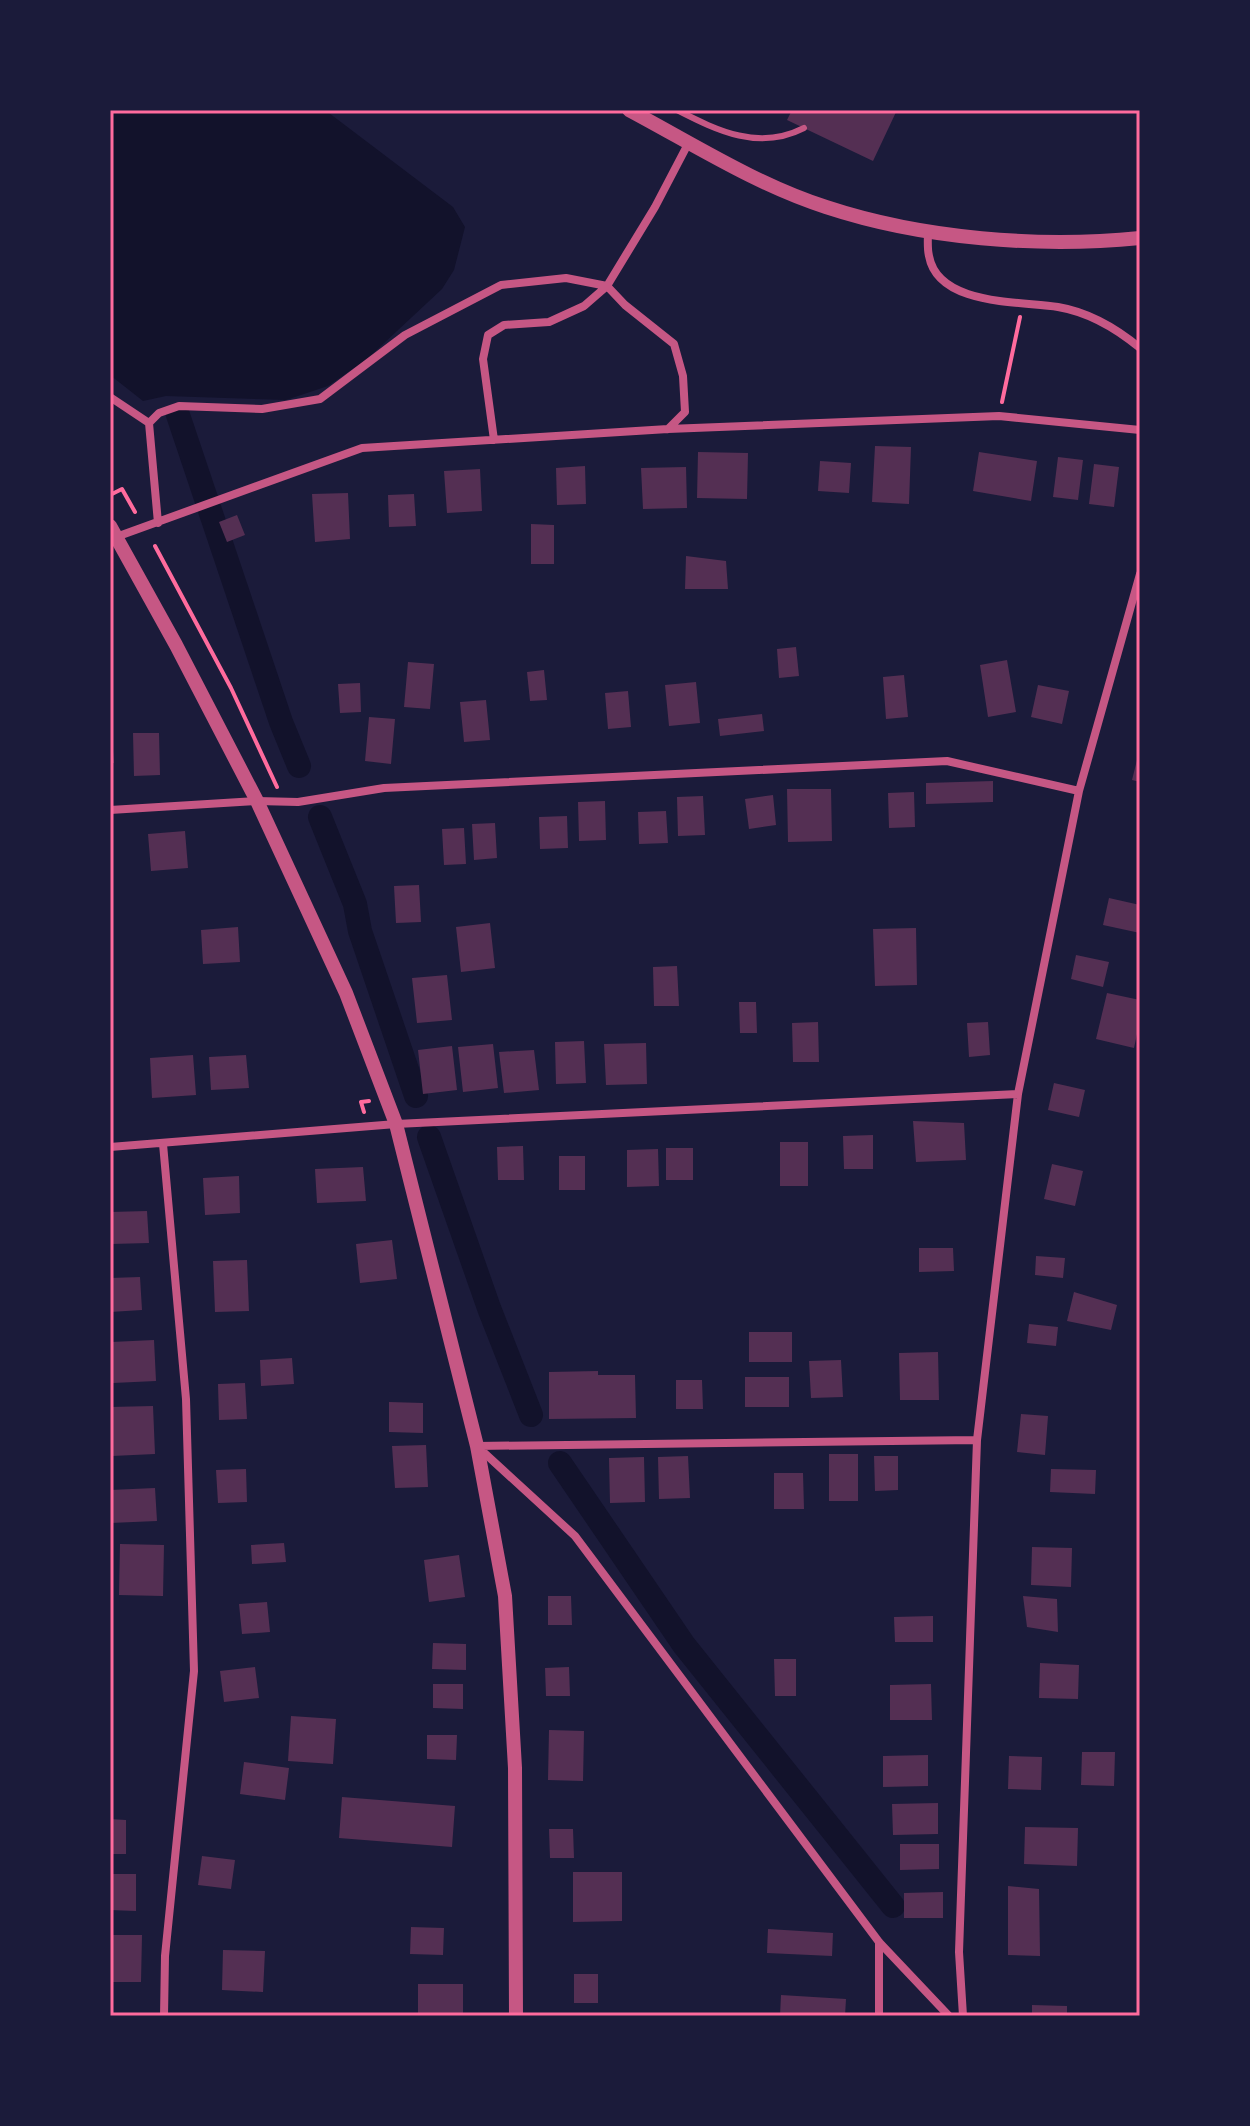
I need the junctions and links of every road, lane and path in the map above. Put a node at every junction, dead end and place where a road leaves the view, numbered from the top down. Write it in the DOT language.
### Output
graph roads {
  1 [pos="629,110"];
  2 [pos="677,110"];
  3 [pos="804,128"];
  4 [pos="689,142"];
  5 [pos="928,231"];
  6 [pos="1140,238"];
  7 [pos="607,286"];
  8 [pos="1022,304"];
  9 [pos="1140,348"];
  10 [pos="110,397"];
  11 [pos="999,416"];
  12 [pos="149,423"];
  13 [pos="668,429"];
  14 [pos="1140,430"];
  15 [pos="494,440"];
  16 [pos="112,494"];
  17 [pos="135,512"];
  18 [pos="158,523"];
  19 [pos="113,532"];
  20 [pos="155,546"];
  21 [pos="1140,574"];
  22 [pos="277,787"];
  23 [pos="1079,791"];
  24 [pos="257,801"];
  25 [pos="110,810"];
  26 [pos="1018,1094"];
  27 [pos="369,1101"];
  28 [pos="365,1115"];
  29 [pos="396,1124"];
  30 [pos="163,1144"];
  31 [pos="110,1147"];
  32 [pos="977,1440"];
  33 [pos="477,1446"];
  34 [pos="879,1942"];
  35 [pos="164,2016"];
  36 [pos="516,2016"];
  37 [pos="879,2016"];
  38 [pos="949,2016"];
  39 [pos="963,2016"];
  1 -- 4 [label="street"];
  2 -- 3 [label="lane"];
  4 -- 5 [label="street"];
  4 -- 7 [label="street"];
  5 -- 6 [label="street"];
  5 -- 8 [label="street"];
  7 -- 12 [label="street"];
  7 -- 13 [label="street"];
  7 -- 15 [label="street"];
  8 -- 9 [label="street"];
  8 -- 11 [label="path"];
  10 -- 12 [label="street"];
  11 -- 13 [label="street"];
  11 -- 14 [label="street"];
  12 -- 18 [label="street"];
  13 -- 15 [label="street"];
  15 -- 18 [label="street"];
  16 -- 17 [label="path"];
  18 -- 19 [label="street"];
  19 -- 24 [label="street"];
  20 -- 22 [label="path"];
  21 -- 23 [label="street"];
  23 -- 24 [label="street"];
  23 -- 26 [label="street"];
  24 -- 25 [label="street"];
  24 -- 29 [label="street"];
  26 -- 29 [label="street"];
  26 -- 32 [label="street"];
  27 -- 28 [label="path"];
  29 -- 30 [label="street"];
  29 -- 33 [label="street"];
  30 -- 31 [label="street"];
  30 -- 35 [label="street"];
  32 -- 33 [label="street"];
  32 -- 39 [label="street"];
  33 -- 34 [label="street"];
  33 -- 36 [label="street"];
  34 -- 37 [label="street"];
  34 -- 38 [label="street"];
}
